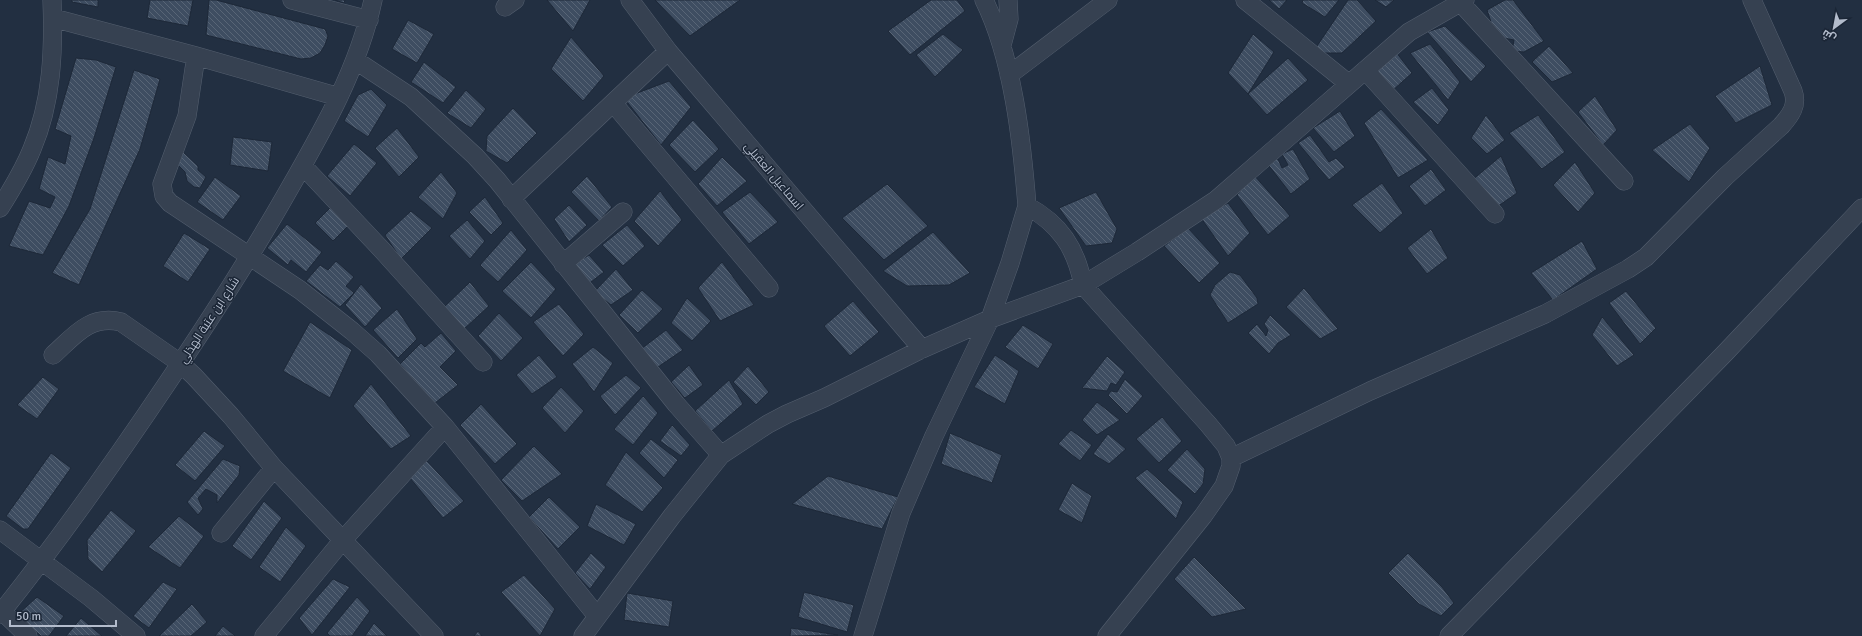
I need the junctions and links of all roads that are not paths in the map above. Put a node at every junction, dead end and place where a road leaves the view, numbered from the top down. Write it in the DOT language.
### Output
graph roads {
  1 [pos="52,0"];
  2 [pos="292,0"];
  3 [pos="373,0"];
  4 [pos="630,0"];
  5 [pos="984,0"];
  6 [pos="1008,0"];
  7 [pos="1108,0"];
  8 [pos="1245,0"];
  9 [pos="1752,0"];
  10 [pos="1463,1"];
  11 [pos="53,18"];
  12 [pos="369,20"];
  13 [pos="1002,46"];
  14 [pos="668,51"];
  15 [pos="196,56"];
  16 [pos="355,60"];
  17 [pos="1365,70"];
  18 [pos="1009,75"];
  19 [pos="1349,84"];
  20 [pos="339,97"];
  21 [pos="612,103"];
  22 [pos="303,166"];
  23 [pos="1624,181"];
  24 [pos="511,199"];
  25 [pos="1027,206"];
  26 [pos="0,208"];
  27 [pos="1862,208"];
  28 [pos="623,212"];
  29 [pos="1495,214"];
  30 [pos="251,256"];
  31 [pos="564,264"];
  32 [pos="1083,285"];
  33 [pos="769,288"];
  34 [pos="990,319"];
  35 [pos="922,349"];
  36 [pos="53,355"];
  37 [pos="483,362"];
  38 [pos="180,363"];
  39 [pos="445,427"];
  40 [pos="721,455"];
  41 [pos="1231,458"];
  42 [pos="274,468"];
  43 [pos="0,530"];
  44 [pos="221,533"];
  45 [pos="342,541"];
  46 [pos="41,560"];
  47 [pos="1,612"];
  48 [pos="597,616"];
  49 [pos="588,635"];
  50 [pos="28,636"];
  51 [pos="136,636"];
  52 [pos="264,636"];
  53 [pos="434,636"];
  54 [pos="863,636"];
  55 [pos="1107,636"];
  56 [pos="1449,636"];
  1 -- 11 [label="street"];
  2 -- 12 [label="street"];
  3 -- 12 [label="street, شارع ابن عتبة الهذلي"];
  4 -- 14 [label="street, اسماعيل العقيلي"];
  5 -- 13 [label="street"];
  6 -- 13 [label="street"];
  7 -- 18 [label="street"];
  8 -- 19 [label="street"];
  9 -- 41 [label="street"];
  10 -- 17 [label="street"];
  10 -- 23 [label="street"];
  11 -- 15 [label="street"];
  11 -- 26 [label="street"];
  12 -- 16 [label="street, شارع ابن عتبة الهذلي"];
  13 -- 18 [label="street"];
  14 -- 21 [label="street"];
  14 -- 35 [label="street, اسماعيل العقيلي"];
  15 -- 20 [label="street"];
  15 -- 30 [label="street"];
  16 -- 20 [label="street, شارع ابن عتبة الهذلي"];
  16 -- 24 [label="street"];
  17 -- 19 [label="street"];
  17 -- 29 [label="street"];
  18 -- 25 [label="street"];
  19 -- 32 [label="street"];
  20 -- 22 [label="street, شارع ابن عتبة الهذلي"];
  21 -- 24 [label="street"];
  21 -- 33 [label="street"];
  22 -- 30 [label="street, شارع ابن عتبة الهذلي"];
  22 -- 37 [label="street"];
  24 -- 31 [label="street"];
  25 -- 32 [label="street"];
  25 -- 34 [label="street"];
  27 -- 56 [label="street"];
  28 -- 31 [label="street"];
  30 -- 38 [label="street, شارع ابن عتبة الهذلي"];
  30 -- 39 [label="street"];
  31 -- 40 [label="street"];
  32 -- 34 [label="street"];
  32 -- 41 [label="street"];
  34 -- 35 [label="street"];
  34 -- 54 [label="street"];
  35 -- 40 [label="street"];
  36 -- 38 [label="street"];
  38 -- 42 [label="street"];
  38 -- 46 [label="street, شارع ابن عتبة الهذلي"];
  39 -- 45 [label="street"];
  39 -- 48 [label="street"];
  40 -- 48 [label="street"];
  41 -- 55 [label="street"];
  42 -- 44 [label="street"];
  42 -- 45 [label="street"];
  43 -- 46 [label="street"];
  45 -- 52 [label="street"];
  45 -- 53 [label="street"];
  46 -- 47 [label="street, شارع ابن عتبة الهذلي"];
  46 -- 51 [label="street"];
  47 -- 50 [label="street"];
  48 -- 49 [label="street"];
}
